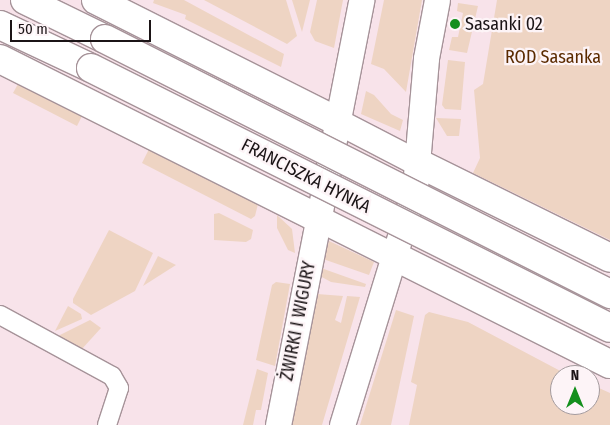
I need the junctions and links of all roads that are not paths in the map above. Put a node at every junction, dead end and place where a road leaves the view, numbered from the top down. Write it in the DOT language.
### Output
graph roads {
  1 [pos="25,0"];
  2 [pos="96,0"];
  3 [pos="361,0"];
  4 [pos="437,0"];
  5 [pos="0,25"];
  6 [pos="0,59"];
  7 [pos="337,121"];
  8 [pos="418,163"];
  9 [pos="318,218"];
  10 [pos="394,256"];
  11 [pos="610,258"];
  12 [pos="610,294"];
  13 [pos="0,315"];
  14 [pos="610,328"];
  15 [pos="610,364"];
  16 [pos="107,425"];
  17 [pos="278,425"];
  18 [pos="342,425"];
  1 -- 12 [label="main road, FRANCISZKA HYNKA, bridge"];
  2 -- 7 [label="main road"];
  3 -- 7 [label="main road"];
  4 -- 8 [label="main road"];
  5 -- 14 [label="main road, FRANCISZKA HYNKA, bridge"];
  6 -- 9 [label="main road"];
  7 -- 8 [label="main road"];
  7 -- 9 [label="main road, ŻWIRKI I WIGURY"];
  8 -- 10 [label="main road"];
  8 -- 11 [label="main road"];
  9 -- 10 [label="main road"];
  9 -- 17 [label="main road, ŻWIRKI I WIGURY"];
  10 -- 15 [label="main road"];
  10 -- 18 [label="main road"];
  13 -- 16 [label="street"];
}
